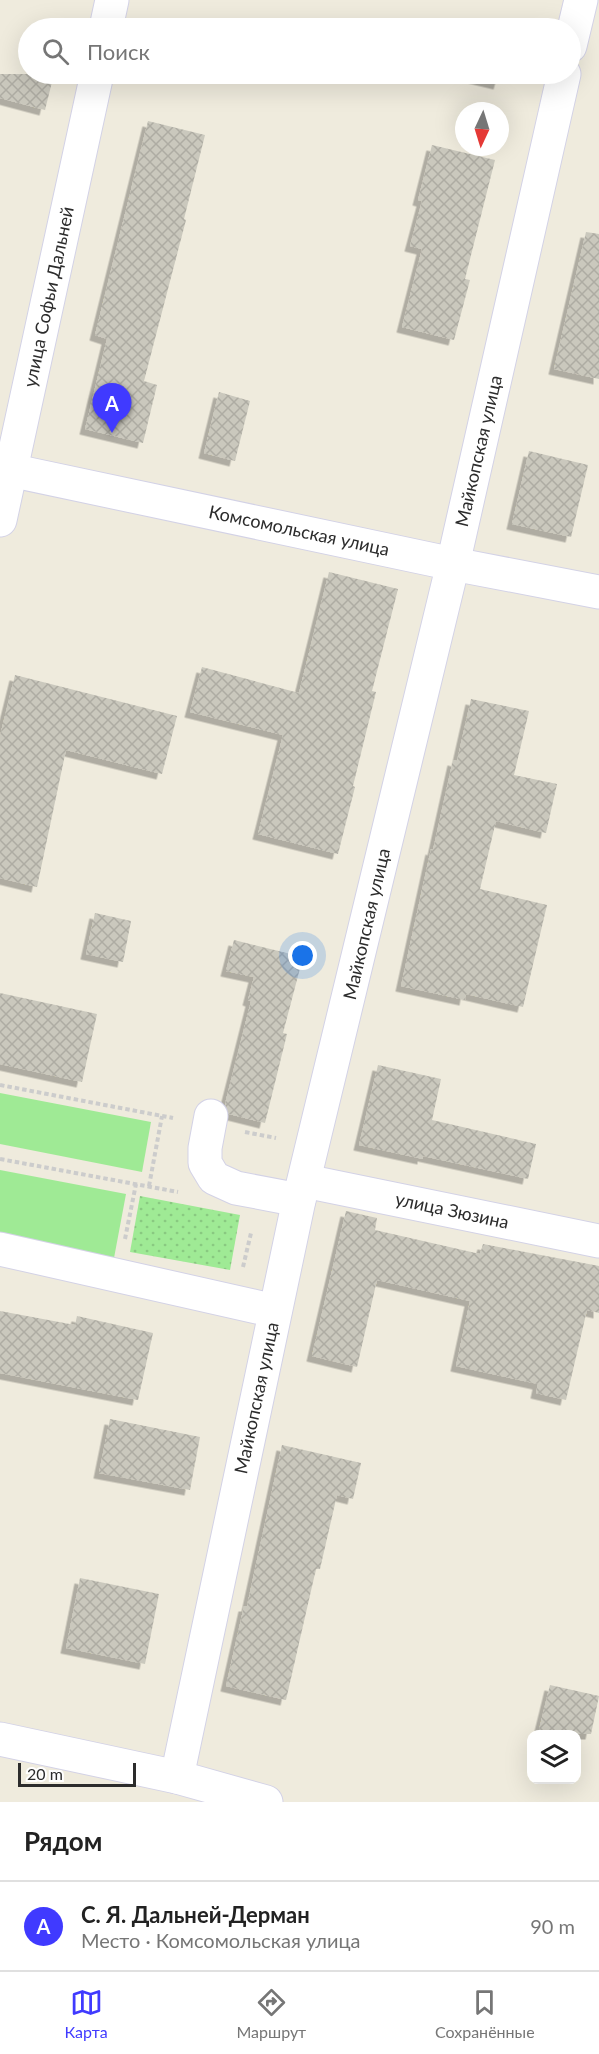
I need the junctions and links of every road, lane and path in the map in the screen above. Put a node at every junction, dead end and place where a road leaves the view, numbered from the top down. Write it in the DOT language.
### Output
graph roads {
  1 [pos="112,0"];
  2 [pos="580,0"];
  3 [pos="108,18"];
  4 [pos="576,18"];
  5 [pos="95,84"];
  6 [pos="562,84"];
  7 [pos="6,469"];
  8 [pos="0,520"];
  9 [pos="453,564"];
  10 [pos="599,592"];
  11 [pos="0,1085"];
  12 [pos="162,1116"];
  13 [pos="210,1121"];
  14 [pos="282,1140"];
  15 [pos="0,1159"];
  16 [pos="136,1184"];
  17 [pos="149,1186"];
  18 [pos="302,1190"];
  19 [pos="181,1192"];
  20 [pos="252,1227"];
  21 [pos="599,1241"];
  22 [pos="123,1246"];
  23 [pos="0,1250"];
  24 [pos="242,1269"];
  25 [pos="275,1311"];
  26 [pos="0,1739"];
  27 [pos="177,1777"];
  28 [pos="266,1802"];
  1 -- 3 [label="street"];
  2 -- 4 [label="street"];
  5 -- 7 [label="street, улица Софьи Дальней"];
  6 -- 9 [label="street, Майкопская улица"];
  7 -- 8 [label="street, улица Софьи Дальней"];
  7 -- 9 [label="street, Комсомольская улица"];
  9 -- 10 [label="street, Комсомольская улица"];
  9 -- 18 [label="street, Майкопская улица"];
  11 -- 12 [label="path"];
  12 -- 13 [label="path"];
  12 -- 17 [label="path"];
  13 -- 14 [label="path"];
  13 -- 18 [label="street, улица Зюзина"];
  15 -- 16 [label="path"];
  16 -- 17 [label="path"];
  16 -- 22 [label="path"];
  17 -- 19 [label="path"];
  18 -- 21 [label="street, улица Зюзина"];
  18 -- 25 [label="street, Майкопская улица"];
  20 -- 24 [label="path"];
  23 -- 25 [label="street"];
  25 -- 27 [label="street, Майкопская улица"];
  26 -- 27 [label="street"];
  27 -- 28 [label="street"];
}
